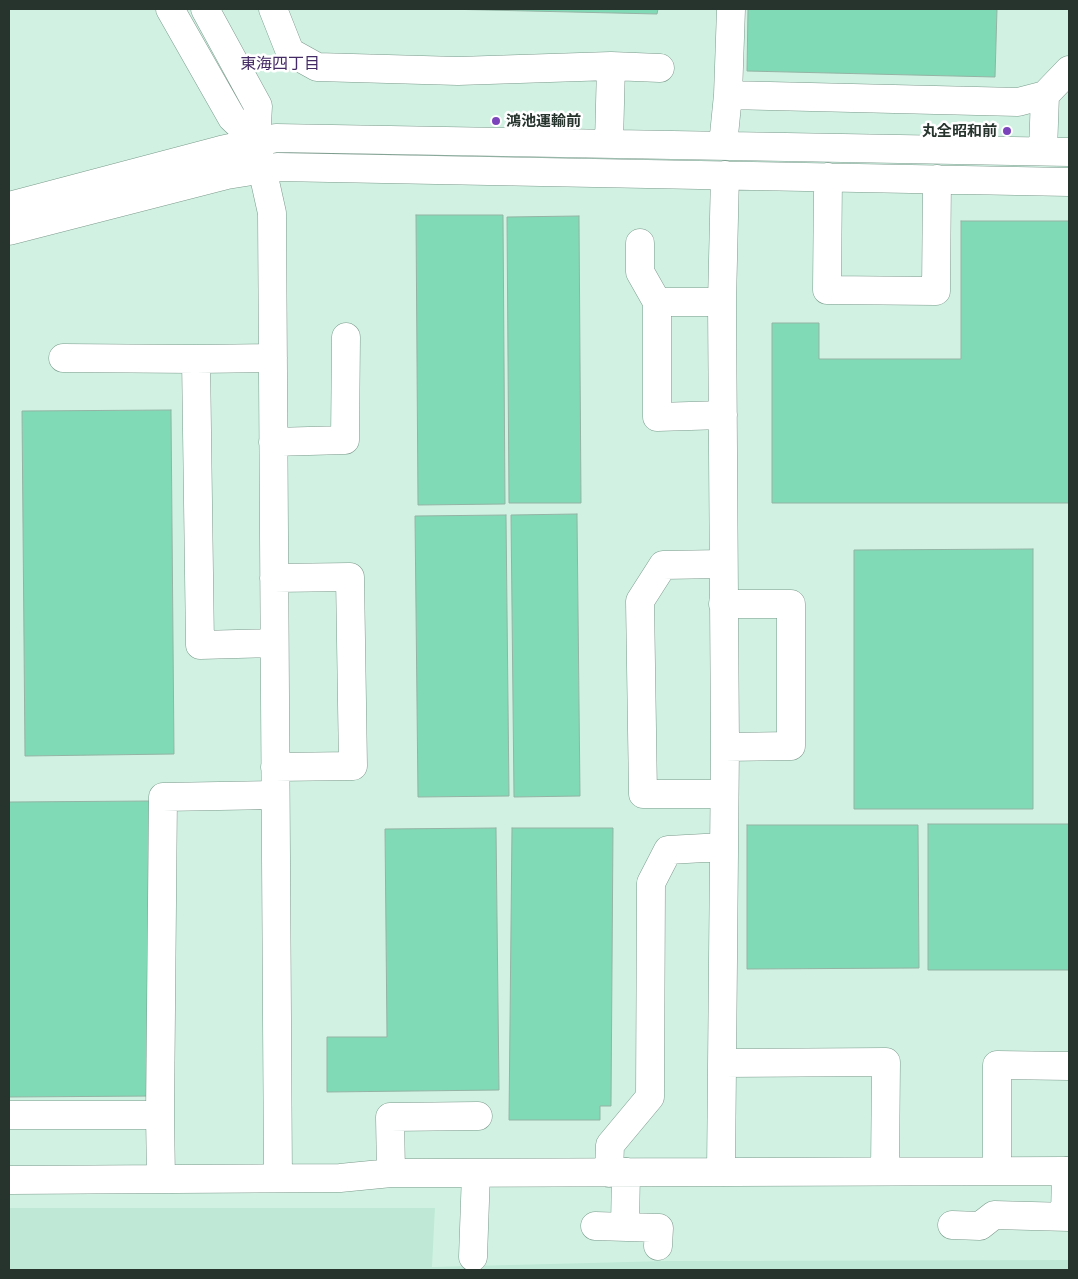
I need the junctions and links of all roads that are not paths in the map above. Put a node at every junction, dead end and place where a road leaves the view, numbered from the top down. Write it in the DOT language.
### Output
graph roads {
  1 [pos="170,9"];
  2 [pos="205,9"];
  3 [pos="273,9"];
  4 [pos="731,9"];
  5 [pos="611,66"];
  6 [pos="660,68"];
  7 [pos="1069,70"];
  8 [pos="728,95"];
  9 [pos="1045,95"];
  10 [pos="256,141"];
  11 [pos="609,142"];
  12 [pos="723,145"];
  13 [pos="1043,151"];
  14 [pos="1069,152"];
  15 [pos="262,168"];
  16 [pos="725,175"];
  17 [pos="828,177"];
  18 [pos="937,179"];
  19 [pos="1069,182"];
  20 [pos="9,206"];
  21 [pos="9,231"];
  22 [pos="640,243"];
  23 [pos="656,302"];
  24 [pos="722,302"];
  25 [pos="346,337"];
  26 [pos="63,358"];
  27 [pos="272,358"];
  28 [pos="196,359"];
  29 [pos="723,415"];
  30 [pos="273,442"];
  31 [pos="723,564"];
  32 [pos="274,578"];
  33 [pos="723,604"];
  34 [pos="274,643"];
  35 [pos="724,747"];
  36 [pos="274,767"];
  37 [pos="724,794"];
  38 [pos="275,795"];
  39 [pos="723,847"];
  40 [pos="723,1063"];
  41 [pos="1069,1066"];
  42 [pos="9,1115"];
  43 [pos="160,1115"];
  44 [pos="478,1116"];
  45 [pos="885,1171"];
  46 [pos="997,1171"];
  47 [pos="1068,1171"];
  48 [pos="618,1172"];
  49 [pos="721,1172"];
  50 [pos="391,1173"];
  51 [pos="476,1173"];
  52 [pos="278,1178"];
  53 [pos="161,1179"];
  54 [pos="9,1180"];
  55 [pos="1067,1217"];
  56 [pos="952,1225"];
  57 [pos="595,1226"];
  58 [pos="625,1227"];
  59 [pos="658,1246"];
  60 [pos="473,1257"];
  1 -- 10 [label="street"];
  2 -- 10 [label="street"];
  3 -- 5 [label="street"];
  4 -- 8 [label="street"];
  5 -- 6 [label="street"];
  5 -- 11 [label="street"];
  7 -- 9 [label="street"];
  8 -- 9 [label="street"];
  8 -- 12 [label="street"];
  9 -- 13 [label="street"];
  10 -- 11 [label="street"];
  10 -- 15 [label="street"];
  10 -- 20 [label="street"];
  11 -- 12 [label="street"];
  12 -- 13 [label="street"];
  13 -- 14 [label="street"];
  15 -- 16 [label="street"];
  15 -- 21 [label="street"];
  15 -- 27 [label="street"];
  16 -- 17 [label="street"];
  16 -- 24 [label="street"];
  17 -- 18 [label="street"];
  17 -- 18 [label="street"];
  18 -- 19 [label="street"];
  22 -- 23 [label="street"];
  23 -- 24 [label="street"];
  23 -- 29 [label="street"];
  24 -- 29 [label="street"];
  25 -- 30 [label="street"];
  26 -- 28 [label="street"];
  27 -- 28 [label="street"];
  27 -- 30 [label="street"];
  28 -- 34 [label="street"];
  29 -- 31 [label="street"];
  30 -- 32 [label="street"];
  31 -- 33 [label="street"];
  31 -- 37 [label="street"];
  32 -- 34 [label="street"];
  32 -- 36 [label="street"];
  33 -- 35 [label="street"];
  33 -- 35 [label="street"];
  34 -- 36 [label="street"];
  35 -- 37 [label="street"];
  36 -- 38 [label="street"];
  37 -- 39 [label="street"];
  38 -- 43 [label="street"];
  38 -- 52 [label="street"];
  39 -- 40 [label="street"];
  39 -- 48 [label="street"];
  40 -- 45 [label="street"];
  40 -- 49 [label="street"];
  41 -- 46 [label="street"];
  42 -- 43 [label="street"];
  43 -- 53 [label="street"];
  44 -- 50 [label="street"];
  45 -- 46 [label="street"];
  45 -- 49 [label="street"];
  46 -- 47 [label="street"];
  47 -- 55 [label="street"];
  48 -- 49 [label="street"];
  48 -- 51 [label="street"];
  48 -- 58 [label="street"];
  50 -- 51 [label="street"];
  50 -- 52 [label="street"];
  51 -- 60 [label="street"];
  52 -- 53 [label="street"];
  53 -- 54 [label="street"];
  55 -- 56 [label="street"];
  57 -- 58 [label="street"];
  58 -- 59 [label="street"];
}
